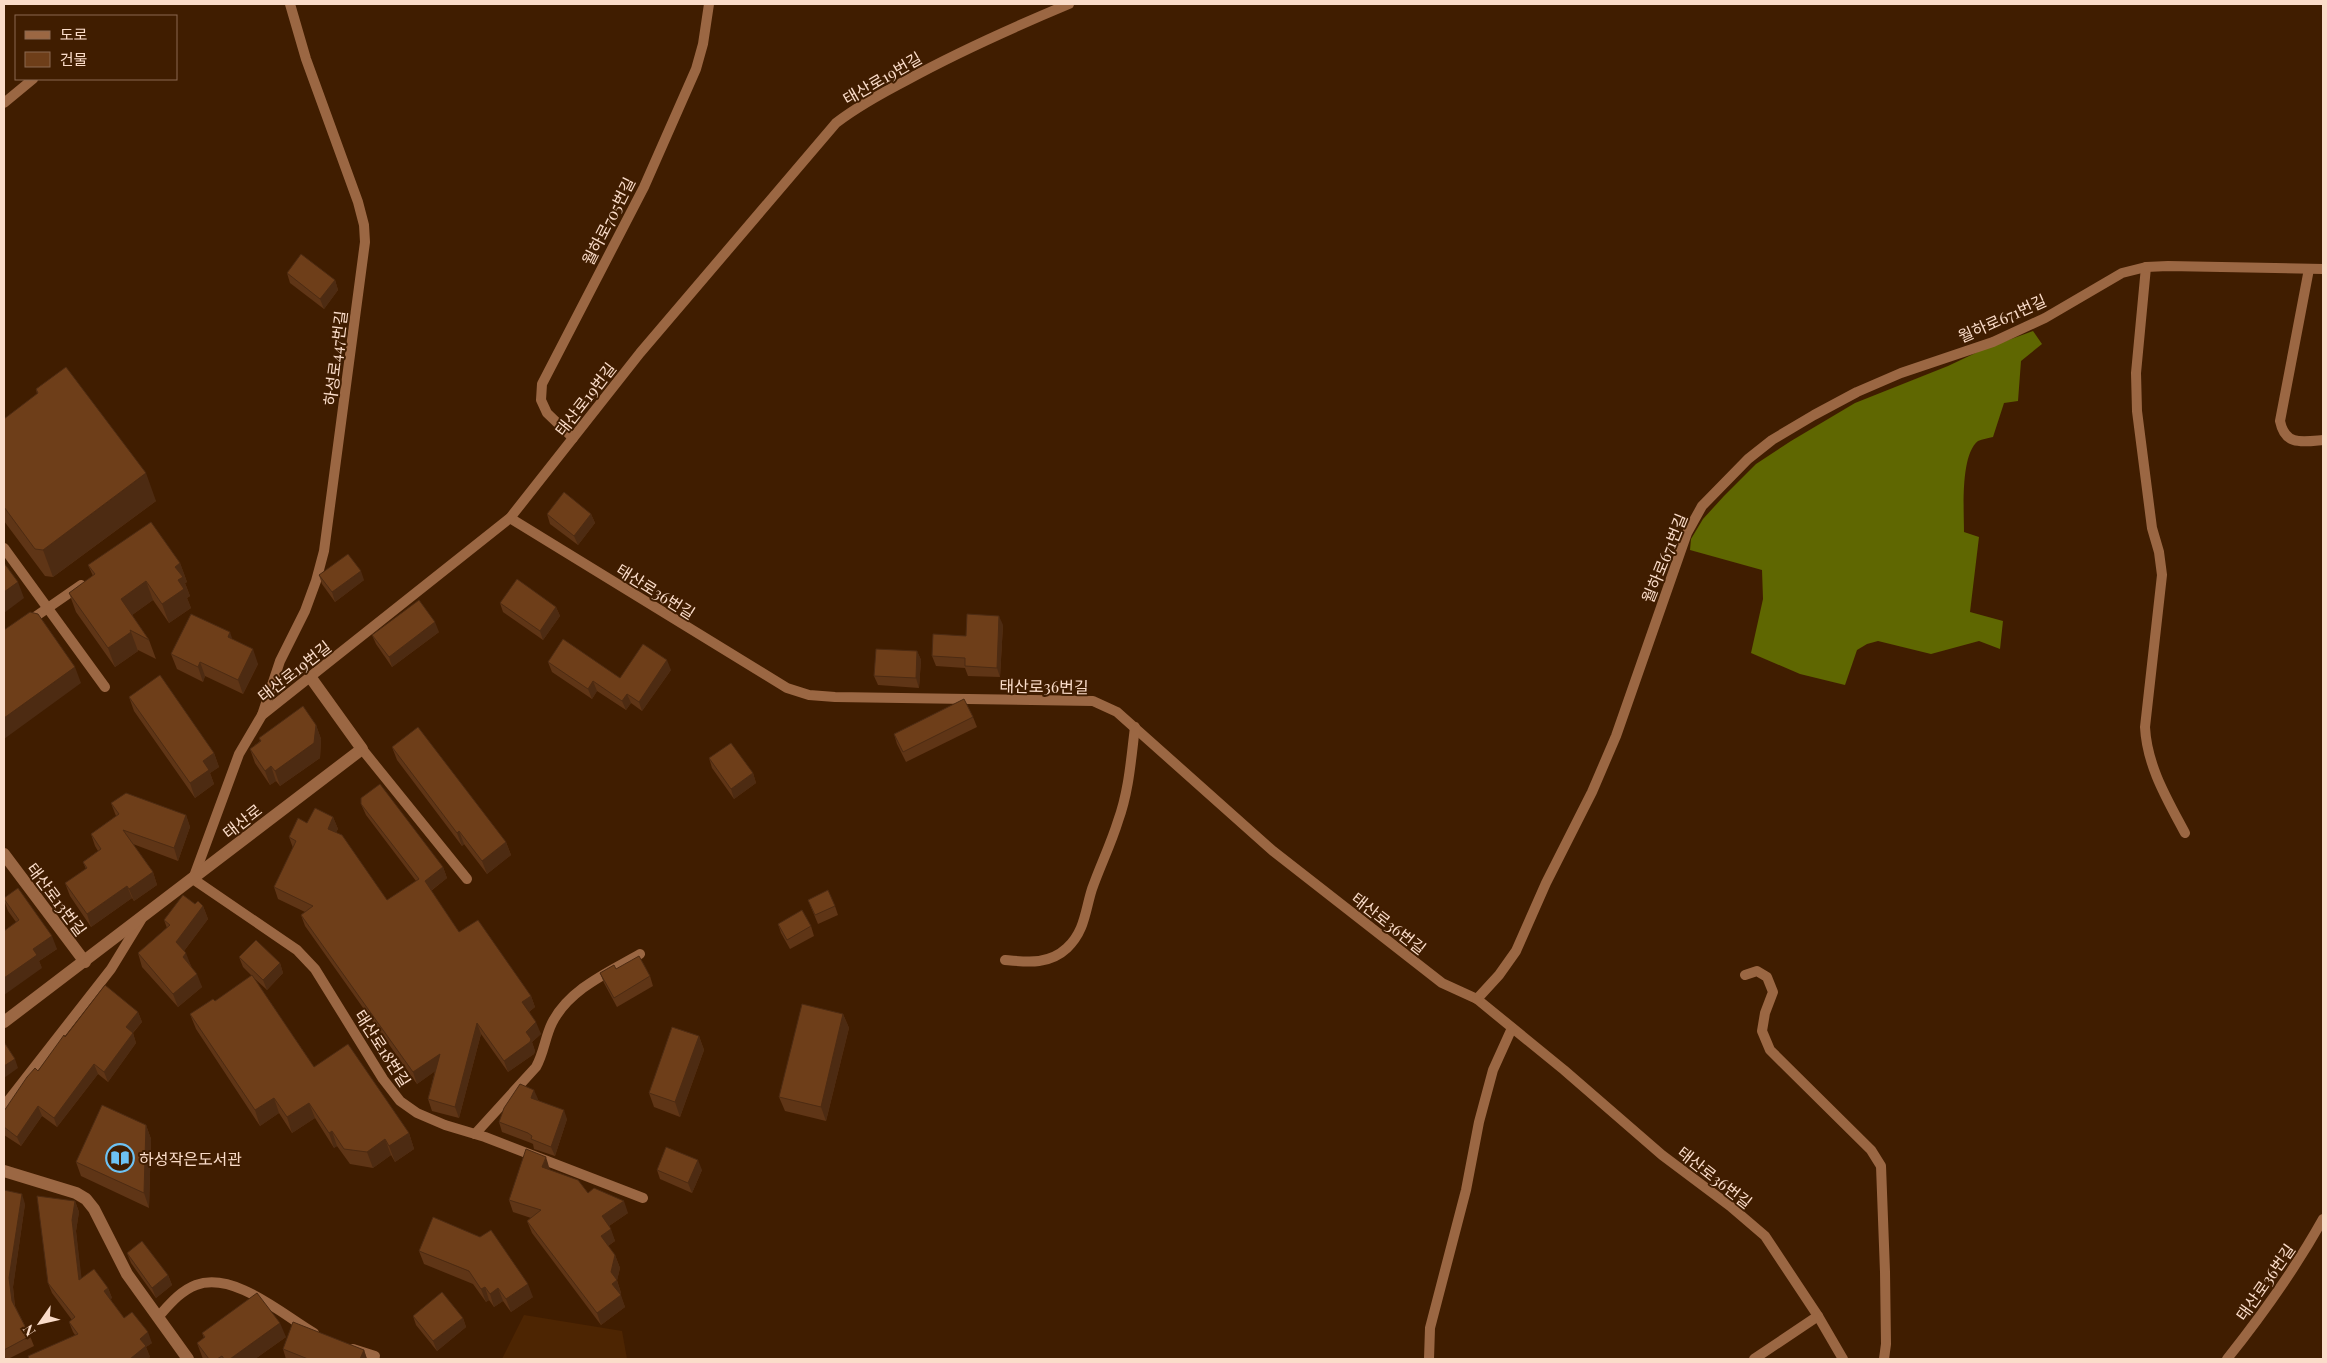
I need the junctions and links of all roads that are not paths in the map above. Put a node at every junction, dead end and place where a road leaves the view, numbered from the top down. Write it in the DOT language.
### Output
graph roads {
  1 [pos="290,4"];
  2 [pos="709,4"];
  3 [pos="1069,4"];
  4 [pos="32,80"];
  5 [pos="4,103"];
  6 [pos="2146,267"];
  7 [pos="2309,269"];
  8 [pos="2323,270"];
  9 [pos="573,438"];
  10 [pos="2323,440"];
  11 [pos="510,518"];
  12 [pos="4,548"];
  13 [pos="93,576"];
  14 [pos="48,608"];
  15 [pos="18,628"];
  16 [pos="311,678"];
  17 [pos="105,687"];
  18 [pos="262,715"];
  19 [pos="1135,727"];
  20 [pos="362,749"];
  21 [pos="2185,833"];
  22 [pos="4,854"];
  23 [pos="193,879"];
  24 [pos="467,879"];
  25 [pos="142,918"];
  26 [pos="640,954"];
  27 [pos="1005,960"];
  28 [pos="84,962"];
  29 [pos="1745,975"];
  30 [pos="1477,999"];
  31 [pos="4,1022"];
  32 [pos="1512,1028"];
  33 [pos="4,1106"];
  34 [pos="475,1134"];
  35 [pos="4,1171"];
  36 [pos="643,1198"];
  37 [pos="2323,1219"];
  38 [pos="1818,1316"];
  39 [pos="158,1317"];
  40 [pos="327,1339"];
  41 [pos="342,1345"];
  42 [pos="375,1356"];
  43 [pos="188,1359"];
  44 [pos="1429,1359"];
  45 [pos="1754,1359"];
  46 [pos="1843,1359"];
  47 [pos="1884,1359"];
  48 [pos="2227,1359"];
  1 -- 18 [label="lane, 하성로447번길"];
  2 -- 9 [label="lane, 월하로705번길"];
  3 -- 9 [label="lane, 태산로19번길"];
  4 -- 5 [label="lane"];
  6 -- 7 [label="lane, 월하로671번길"];
  6 -- 21 [label="lane"];
  6 -- 30 [label="lane, 월하로671번길"];
  7 -- 8 [label="lane, 월하로671번길"];
  7 -- 10 [label="lane"];
  9 -- 11 [label="lane, 태산로19번길"];
  11 -- 16 [label="lane, 태산로19번길"];
  11 -- 19 [label="lane, 태산로36번길"];
  12 -- 14 [label="lane"];
  13 -- 14 [label="lane"];
  14 -- 15 [label="lane"];
  14 -- 17 [label="lane"];
  16 -- 18 [label="lane, 태산로19번길"];
  16 -- 20 [label="street"];
  18 -- 23 [label="lane, 태산로19번길"];
  19 -- 27 [label="lane"];
  19 -- 30 [label="lane, 태산로36번길"];
  20 -- 23 [label="street, 태산로"];
  20 -- 24 [label="lane"];
  22 -- 28 [label="street, 태산로13번길"];
  23 -- 25 [label="street, 태산로"];
  23 -- 34 [label="lane, 태산로18번길"];
  25 -- 28 [label="street, 태산로"];
  25 -- 33 [label="lane, 태산로"];
  26 -- 34 [label="lane"];
  28 -- 31 [label="street, 태산로"];
  29 -- 47 [label="lane"];
  30 -- 32 [label="lane, 태산로36번길"];
  32 -- 38 [label="lane, 태산로36번길"];
  32 -- 44 [label="lane"];
  34 -- 36 [label="lane, 태산로18번길"];
  35 -- 39 [label="street"];
  37 -- 48 [label="lane, 태산로36번길"];
  38 -- 45 [label="lane"];
  38 -- 46 [label="lane, 태산로36번길"];
  39 -- 40 [label="lane"];
  39 -- 43 [label="street"];
  41 -- 42 [label="lane"];
}
